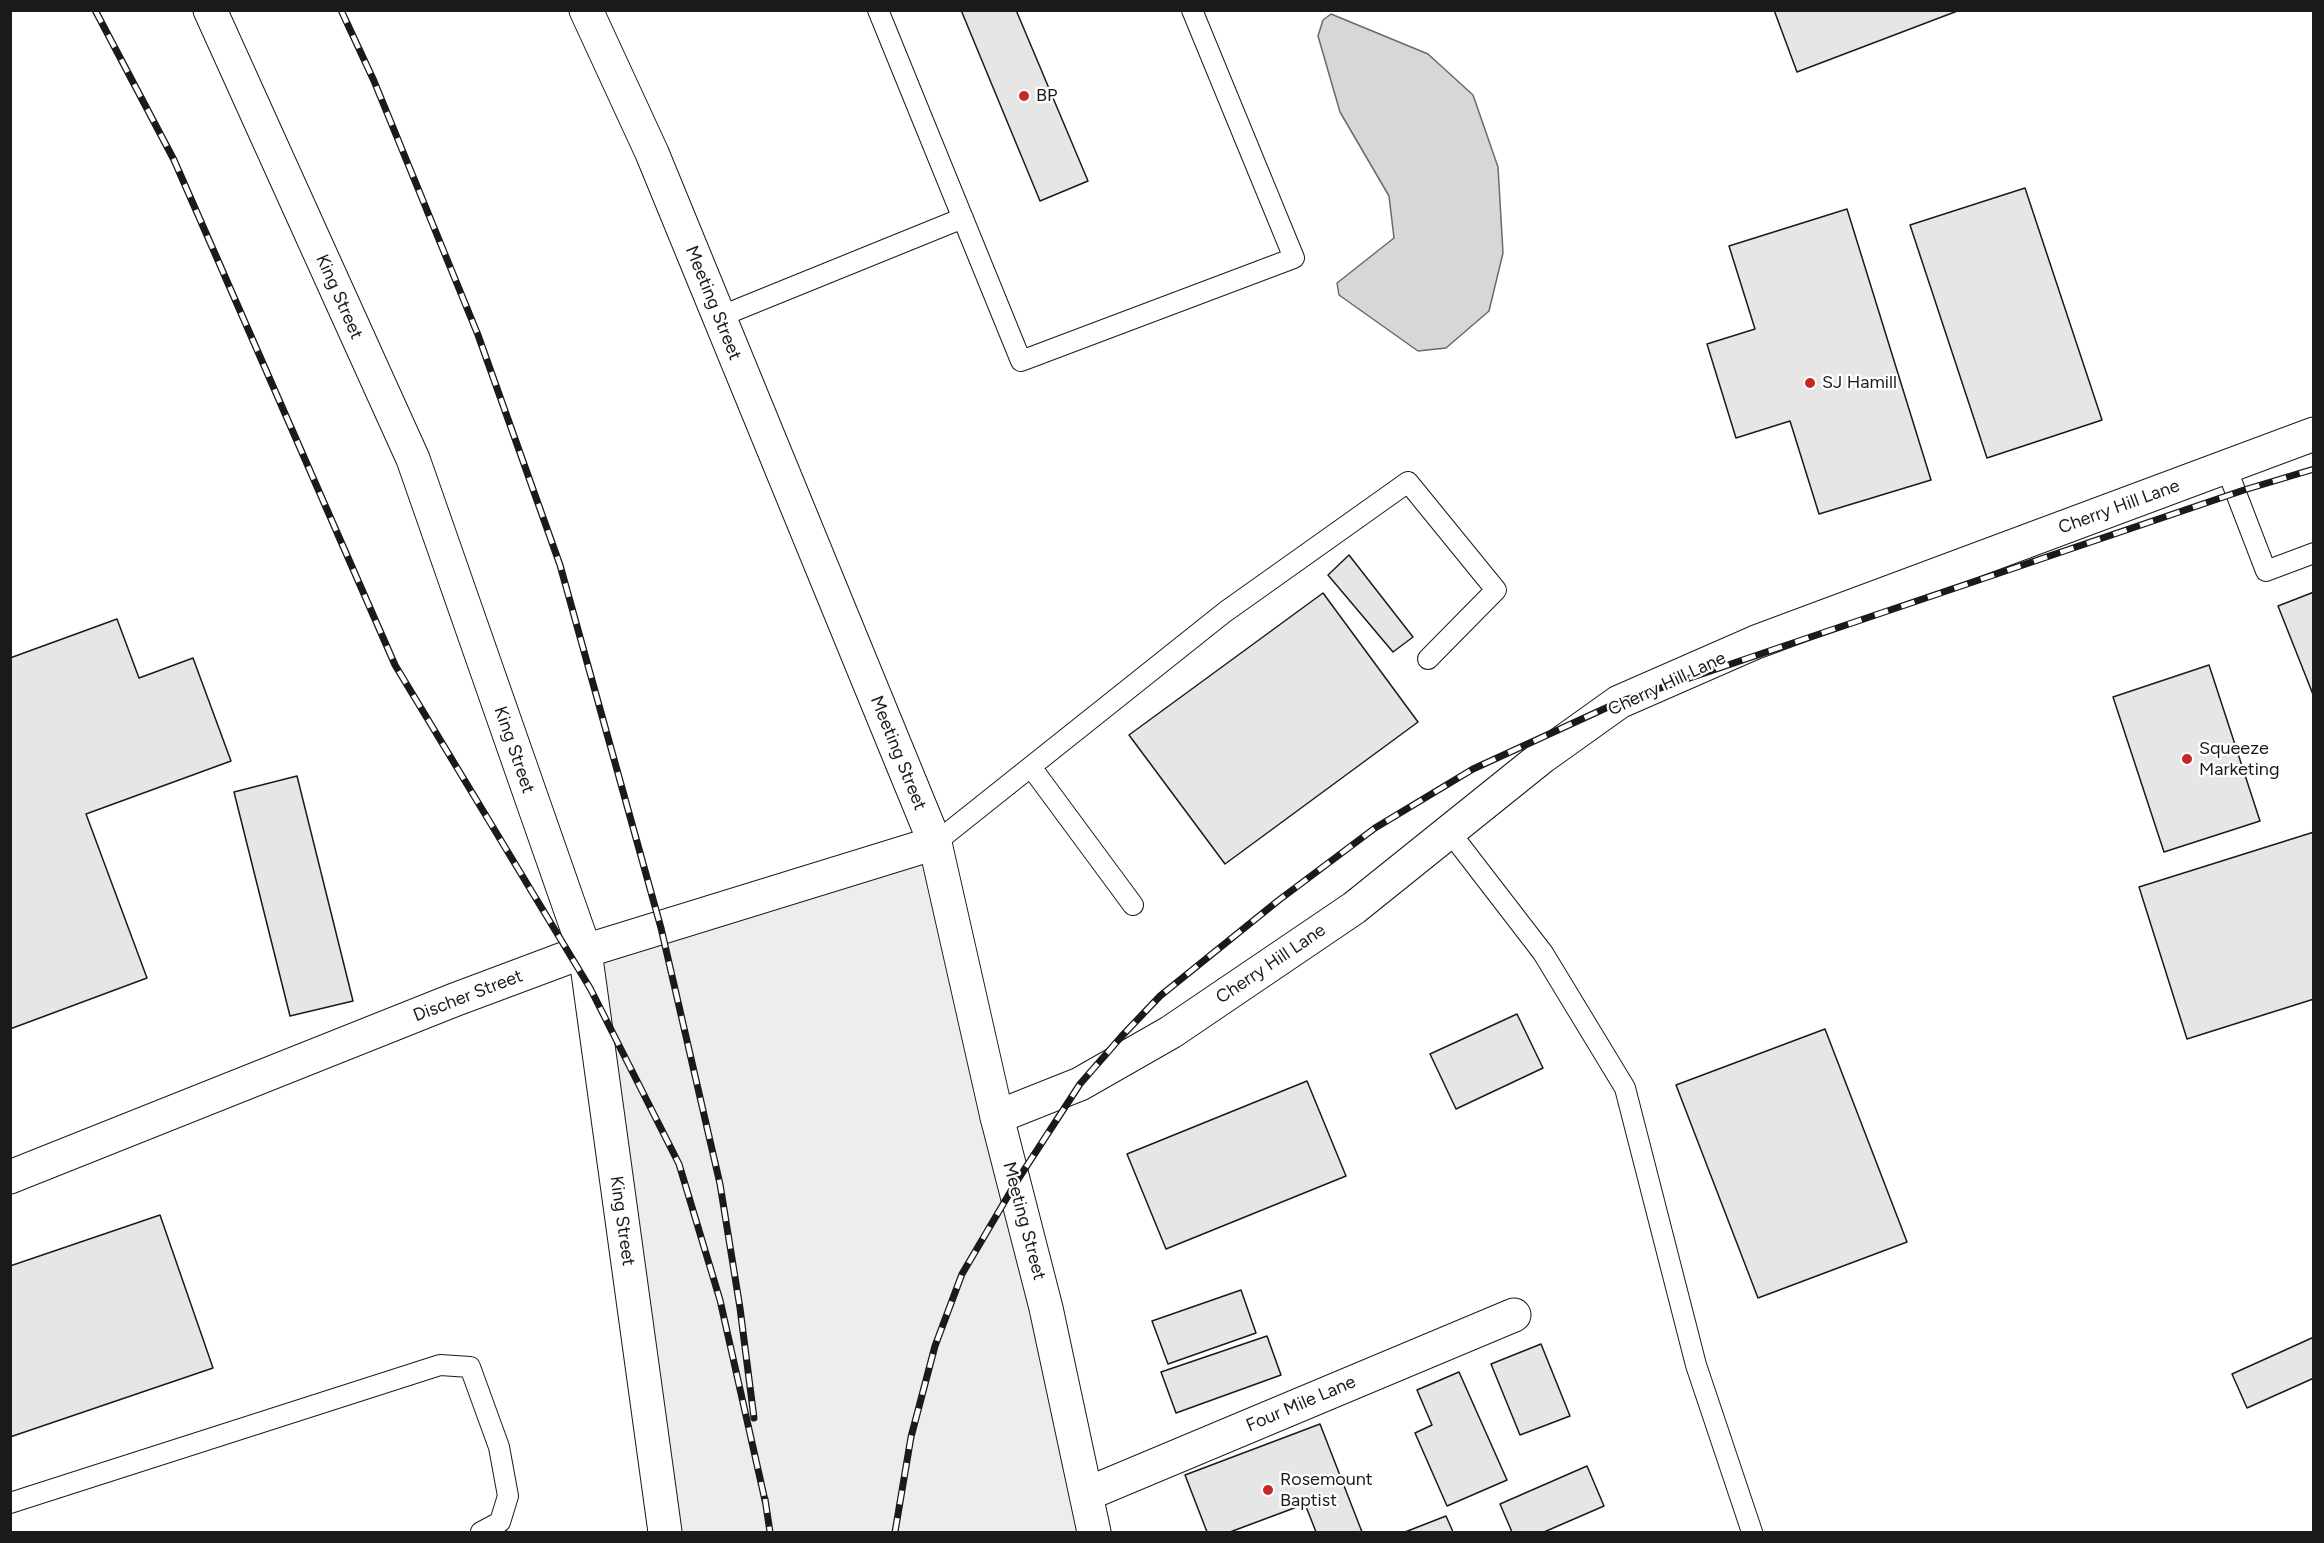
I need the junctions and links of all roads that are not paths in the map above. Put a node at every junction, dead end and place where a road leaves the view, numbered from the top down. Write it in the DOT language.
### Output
graph roads {
  1 [pos="210,10"];
  2 [pos="586,10"];
  3 [pos="878,10"];
  4 [pos="1192,10"];
  5 [pos="963,218"];
  6 [pos="719,317"];
  7 [pos="2313,434"];
  8 [pos="2226,467"];
  9 [pos="2313,553"];
  10 [pos="1428,659"];
  11 [pos="1031,767"];
  12 [pos="1449,831"];
  13 [pos="935,843"];
  14 [pos="1133,905"];
  15 [pos="585,951"];
  16 [pos="997,1117"];
  17 [pos="10,1177"];
  18 [pos="1514,1315"];
  19 [pos="1087,1494"];
  20 [pos="10,1503"];
  21 [pos="481,1533"];
  22 [pos="665,1533"];
  23 [pos="1094,1533"];
  24 [pos="1752,1533"];
  1 -- 15 [label="main road, King Street"];
  2 -- 6 [label="main road, Meeting Street"];
  3 -- 5 [label="lane"];
  4 -- 5 [label="lane"];
  5 -- 6 [label="lane"];
  6 -- 13 [label="main road, Meeting Street"];
  7 -- 8 [label="main road, Cherry Hill Lane"];
  8 -- 9 [label="lane"];
  8 -- 12 [label="main road, Cherry Hill Lane"];
  10 -- 11 [label="lane"];
  11 -- 13 [label="lane"];
  11 -- 14 [label="lane"];
  12 -- 16 [label="main road, Cherry Hill Lane"];
  12 -- 24 [label="lane"];
  13 -- 15 [label="main road, Discher Street"];
  13 -- 16 [label="main road, Meeting Street"];
  15 -- 17 [label="main road, Discher Street"];
  15 -- 22 [label="main road, King Street"];
  16 -- 19 [label="main road, Meeting Street"];
  18 -- 19 [label="main road, Four Mile Lane"];
  19 -- 23 [label="main road, Meeting Street"];
  20 -- 21 [label="lane"];
}
